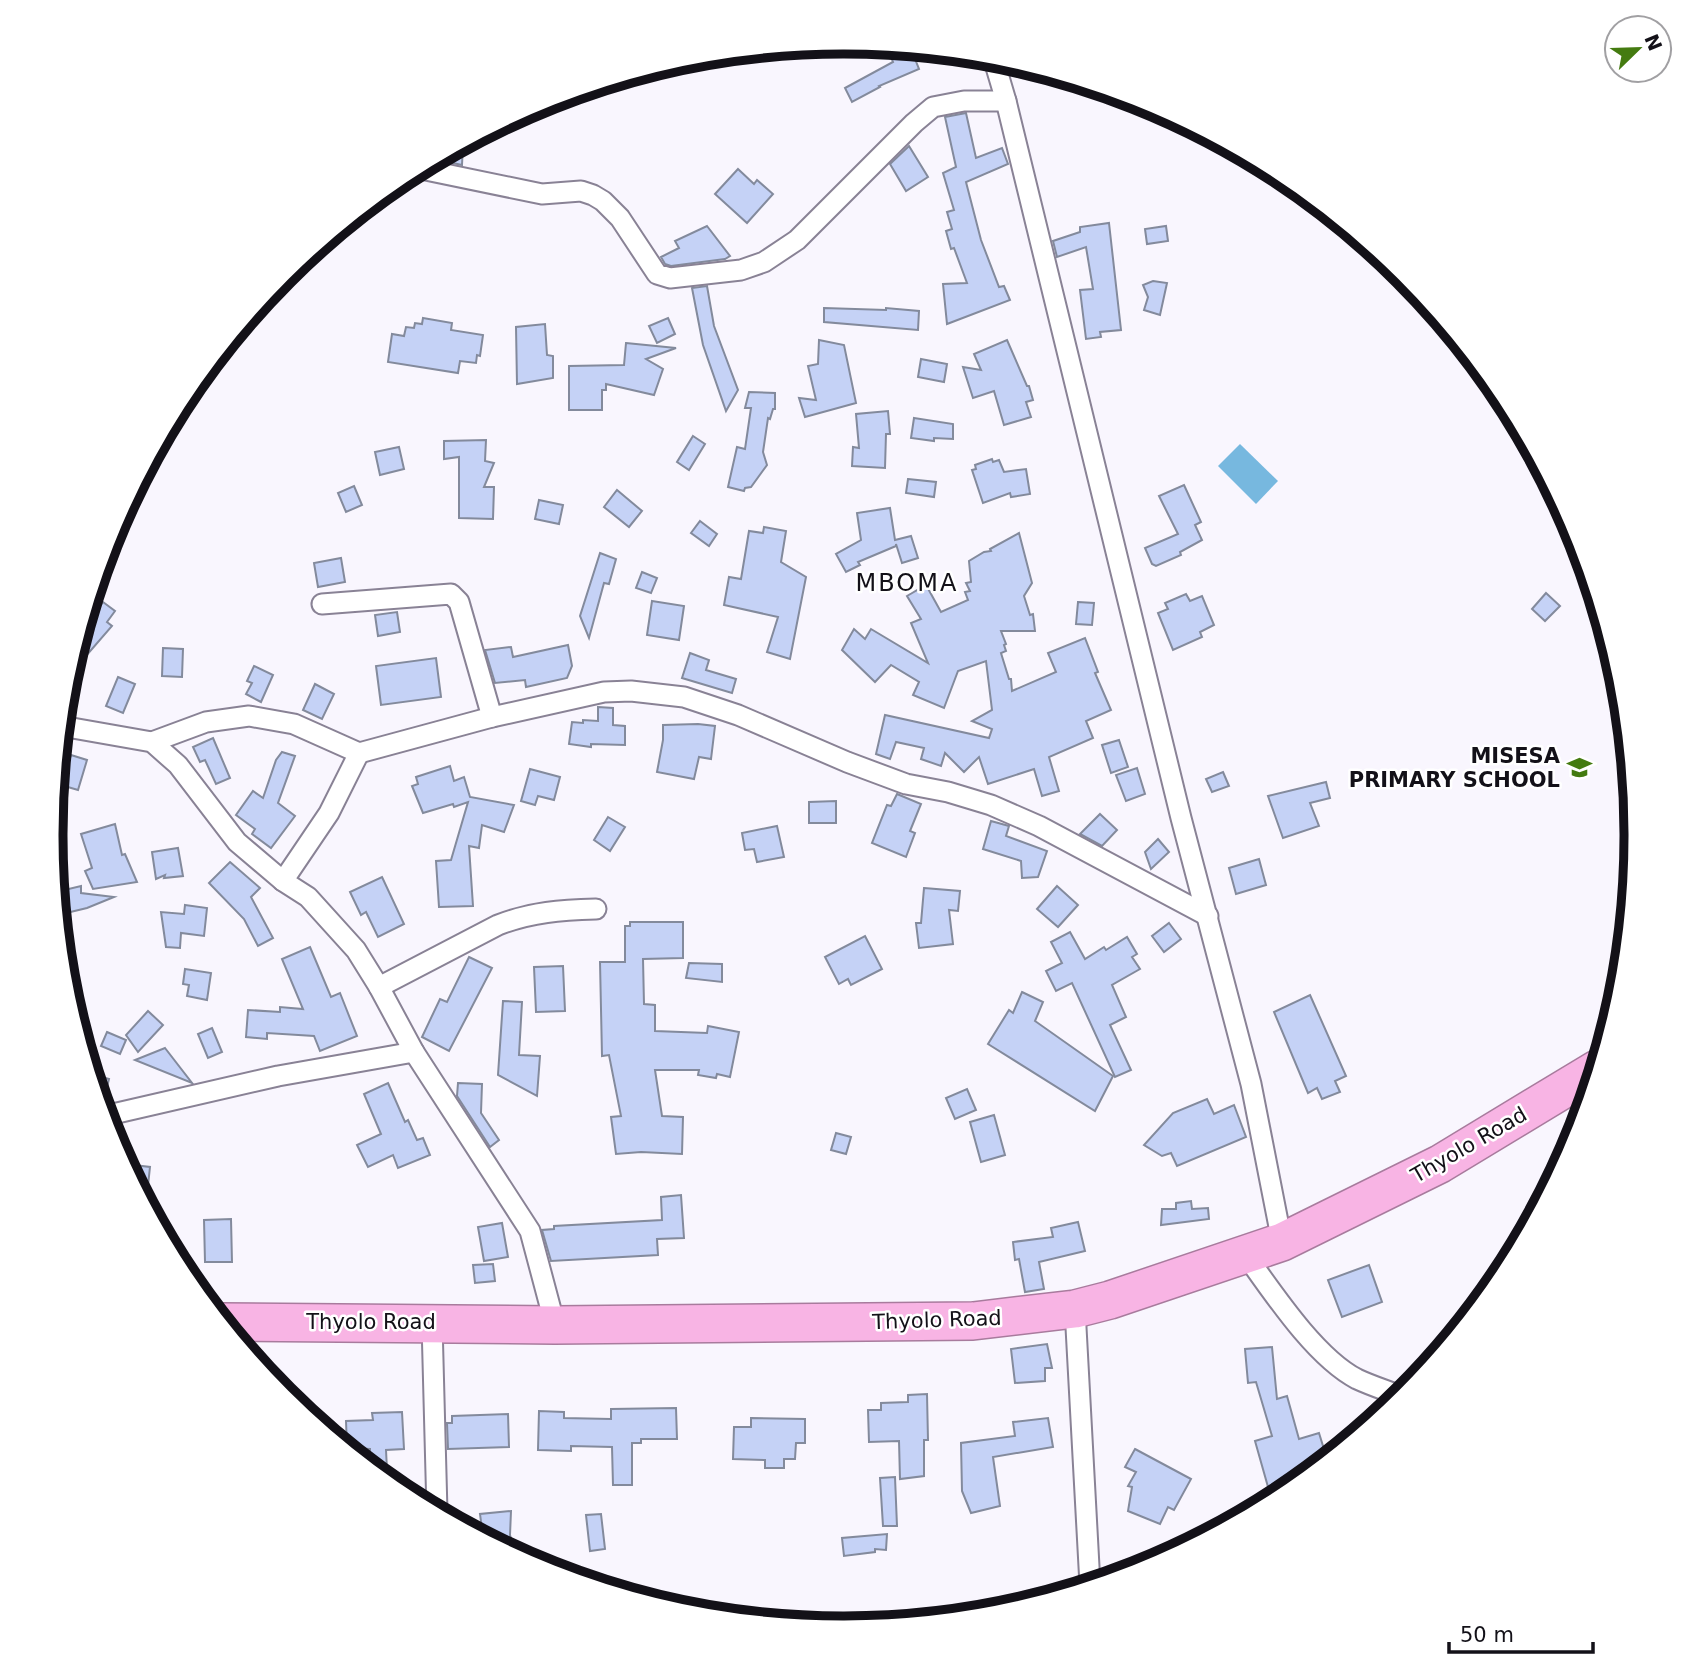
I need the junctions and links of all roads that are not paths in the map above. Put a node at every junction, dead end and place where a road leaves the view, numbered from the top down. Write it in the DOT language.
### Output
graph roads {
  1 [pos="997,69"];
  2 [pos="1006,102"];
  3 [pos="433,172"];
  4 [pos="322,604"];
  5 [pos="492,718"];
  6 [pos="70,728"];
  7 [pos="152,742"];
  8 [pos="359,753"];
  9 [pos="283,881"];
  10 [pos="596,909"];
  11 [pos="1208,916"];
  12 [pos="379,987"];
  13 [pos="414,1052"];
  14 [pos="1586,1076"];
  15 [pos="114,1114"];
  16 [pos="1282,1242"];
  17 [pos="1245,1255"];
  18 [pos="1075,1309"];
  19 [pos="234,1322"];
  20 [pos="432,1323"];
  21 [pos="555,1325"];
  22 [pos="1391,1392"];
  23 [pos="436,1500"];
  24 [pos="1089,1575"];
  1 -- 2 [label="street"];
  2 -- 3 [label="street"];
  2 -- 11 [label="street"];
  4 -- 5 [label="street"];
  5 -- 8 [label="street"];
  5 -- 11 [label="street"];
  6 -- 7 [label="street"];
  7 -- 8 [label="street"];
  7 -- 9 [label="street"];
  8 -- 9 [label="street"];
  9 -- 12 [label="street"];
  10 -- 12 [label="street"];
  11 -- 16 [label="street"];
  12 -- 13 [label="street"];
  13 -- 15 [label="street"];
  13 -- 21 [label="street"];
  14 -- 16 [label="highway, Thyolo Road"];
  16 -- 17 [label="highway, Thyolo Road"];
  17 -- 18 [label="highway, Thyolo Road"];
  17 -- 22 [label="street"];
  18 -- 21 [label="highway, Thyolo Road"];
  18 -- 24 [label="street"];
  19 -- 20 [label="highway, Thyolo Road"];
  20 -- 21 [label="highway, Thyolo Road"];
  20 -- 23 [label="street"];
}
